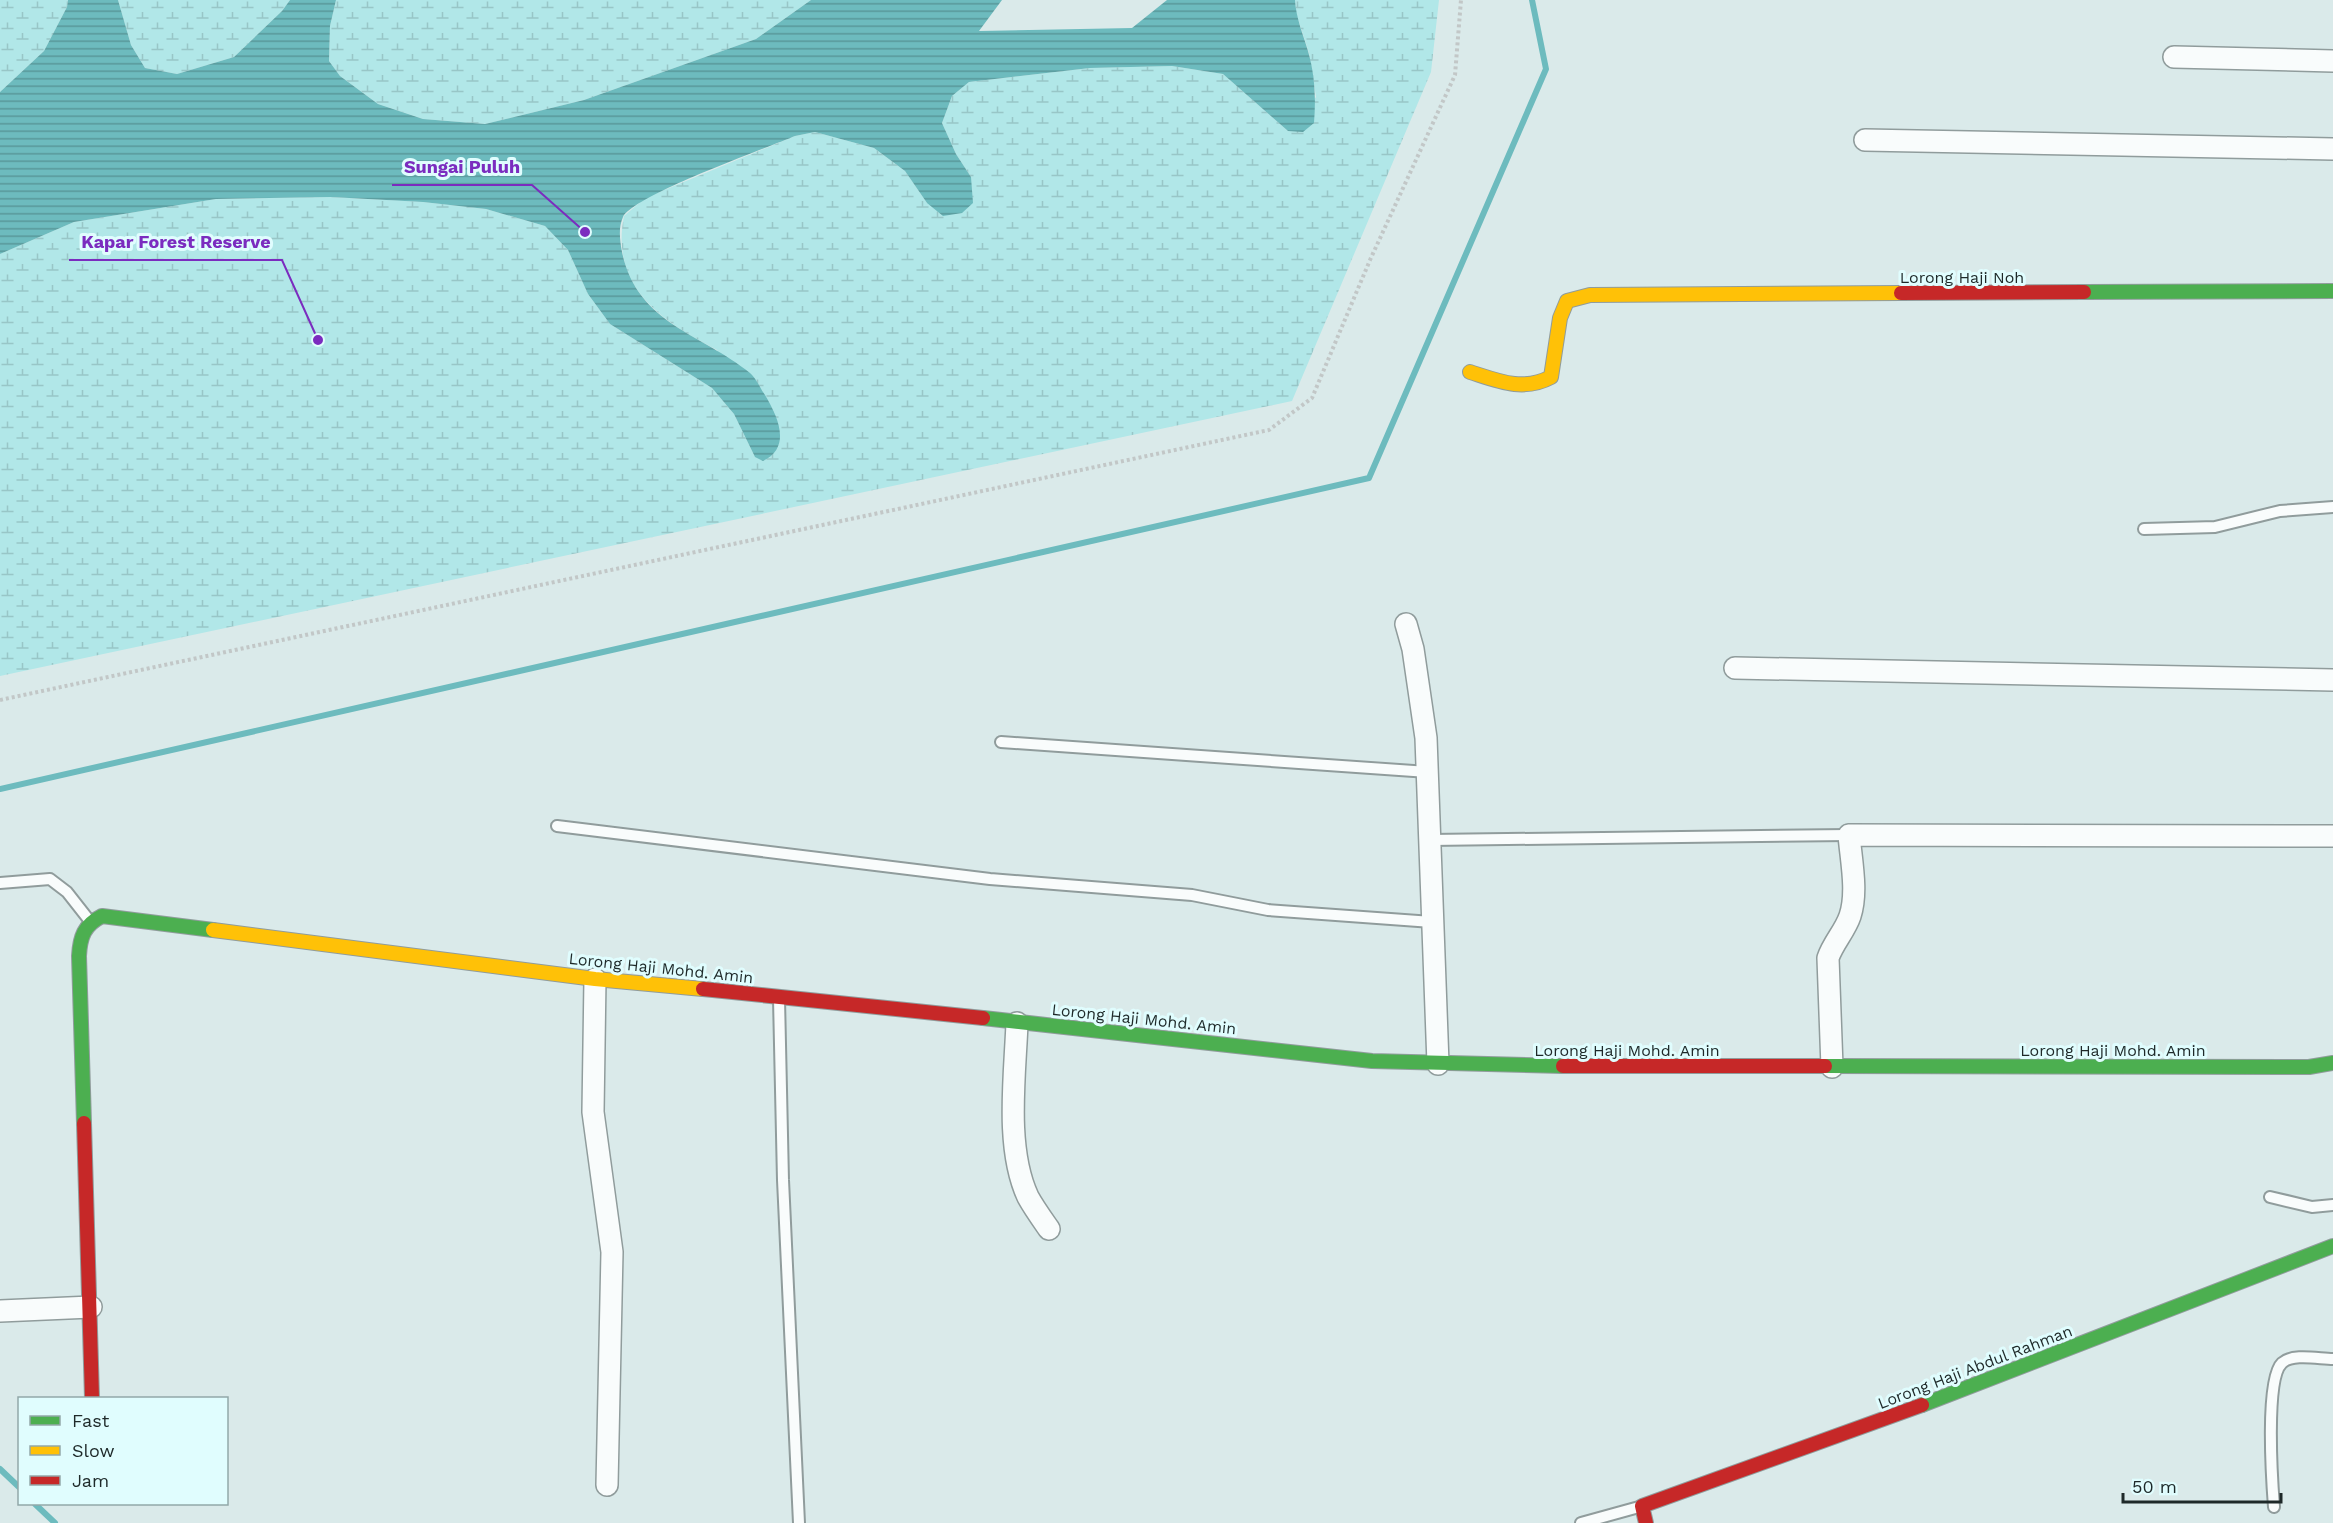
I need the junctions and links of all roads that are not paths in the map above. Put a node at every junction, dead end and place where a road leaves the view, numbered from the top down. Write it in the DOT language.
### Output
graph roads {
  1 [pos="2174,57"];
  2 [pos="2333,61"];
  3 [pos="1865,140"];
  4 [pos="2333,149"];
  5 [pos="2333,291"];
  6 [pos="1470,372"];
  7 [pos="2333,507"];
  8 [pos="2144,529"];
  9 [pos="1406,624"];
  10 [pos="1735,668"];
  11 [pos="2333,680"];
  12 [pos="1001,742"];
  13 [pos="1428,772"];
  14 [pos="557,826"];
  15 [pos="1849,836"];
  16 [pos="2333,836"];
  17 [pos="1430,840"];
  18 [pos="0,883"];
  19 [pos="90,920"];
  20 [pos="1432,922"];
  21 [pos="595,980"];
  22 [pos="778,996"];
  23 [pos="1017,1023"];
  24 [pos="2333,1063"];
  25 [pos="1438,1064"];
  26 [pos="1832,1067"];
  27 [pos="2270,1197"];
  28 [pos="2333,1205"];
  29 [pos="1049,1229"];
  30 [pos="2333,1246"];
  31 [pos="91,1307"];
  32 [pos="0,1311"];
  33 [pos="2333,1359"];
  34 [pos="92,1397"];
  35 [pos="607,1485"];
  36 [pos="1642,1506"];
  37 [pos="2274,1507"];
  38 [pos="799,1523"];
  39 [pos="1581,1523"];
  40 [pos="1646,1523"];
  1 -- 2 [label="street"];
  3 -- 4 [label="street"];
  5 -- 6 [label="street, Lorong Haji Noh"];
  7 -- 8 [label="lane"];
  9 -- 13 [label="street"];
  10 -- 11 [label="street"];
  12 -- 13 [label="lane"];
  13 -- 17 [label="street"];
  14 -- 20 [label="lane"];
  15 -- 16 [label="street"];
  15 -- 17 [label="lane"];
  15 -- 26 [label="street"];
  17 -- 20 [label="street"];
  18 -- 19 [label="lane"];
  19 -- 21 [label="street, Lorong Haji Mohd. Amin"];
  19 -- 31 [label="street"];
  20 -- 25 [label="street"];
  21 -- 22 [label="street, Lorong Haji Mohd. Amin"];
  21 -- 35 [label="street"];
  22 -- 23 [label="street, Lorong Haji Mohd. Amin"];
  22 -- 38 [label="lane"];
  23 -- 25 [label="street, Lorong Haji Mohd. Amin"];
  23 -- 29 [label="street"];
  24 -- 26 [label="street, Lorong Haji Mohd. Amin"];
  25 -- 26 [label="street, Lorong Haji Mohd. Amin"];
  27 -- 28 [label="lane"];
  30 -- 36 [label="street, Lorong Haji Abdul Rahman"];
  31 -- 32 [label="street"];
  31 -- 34 [label="street"];
  33 -- 37 [label="lane"];
  36 -- 39 [label="lane"];
  36 -- 40 [label="street"];
}
